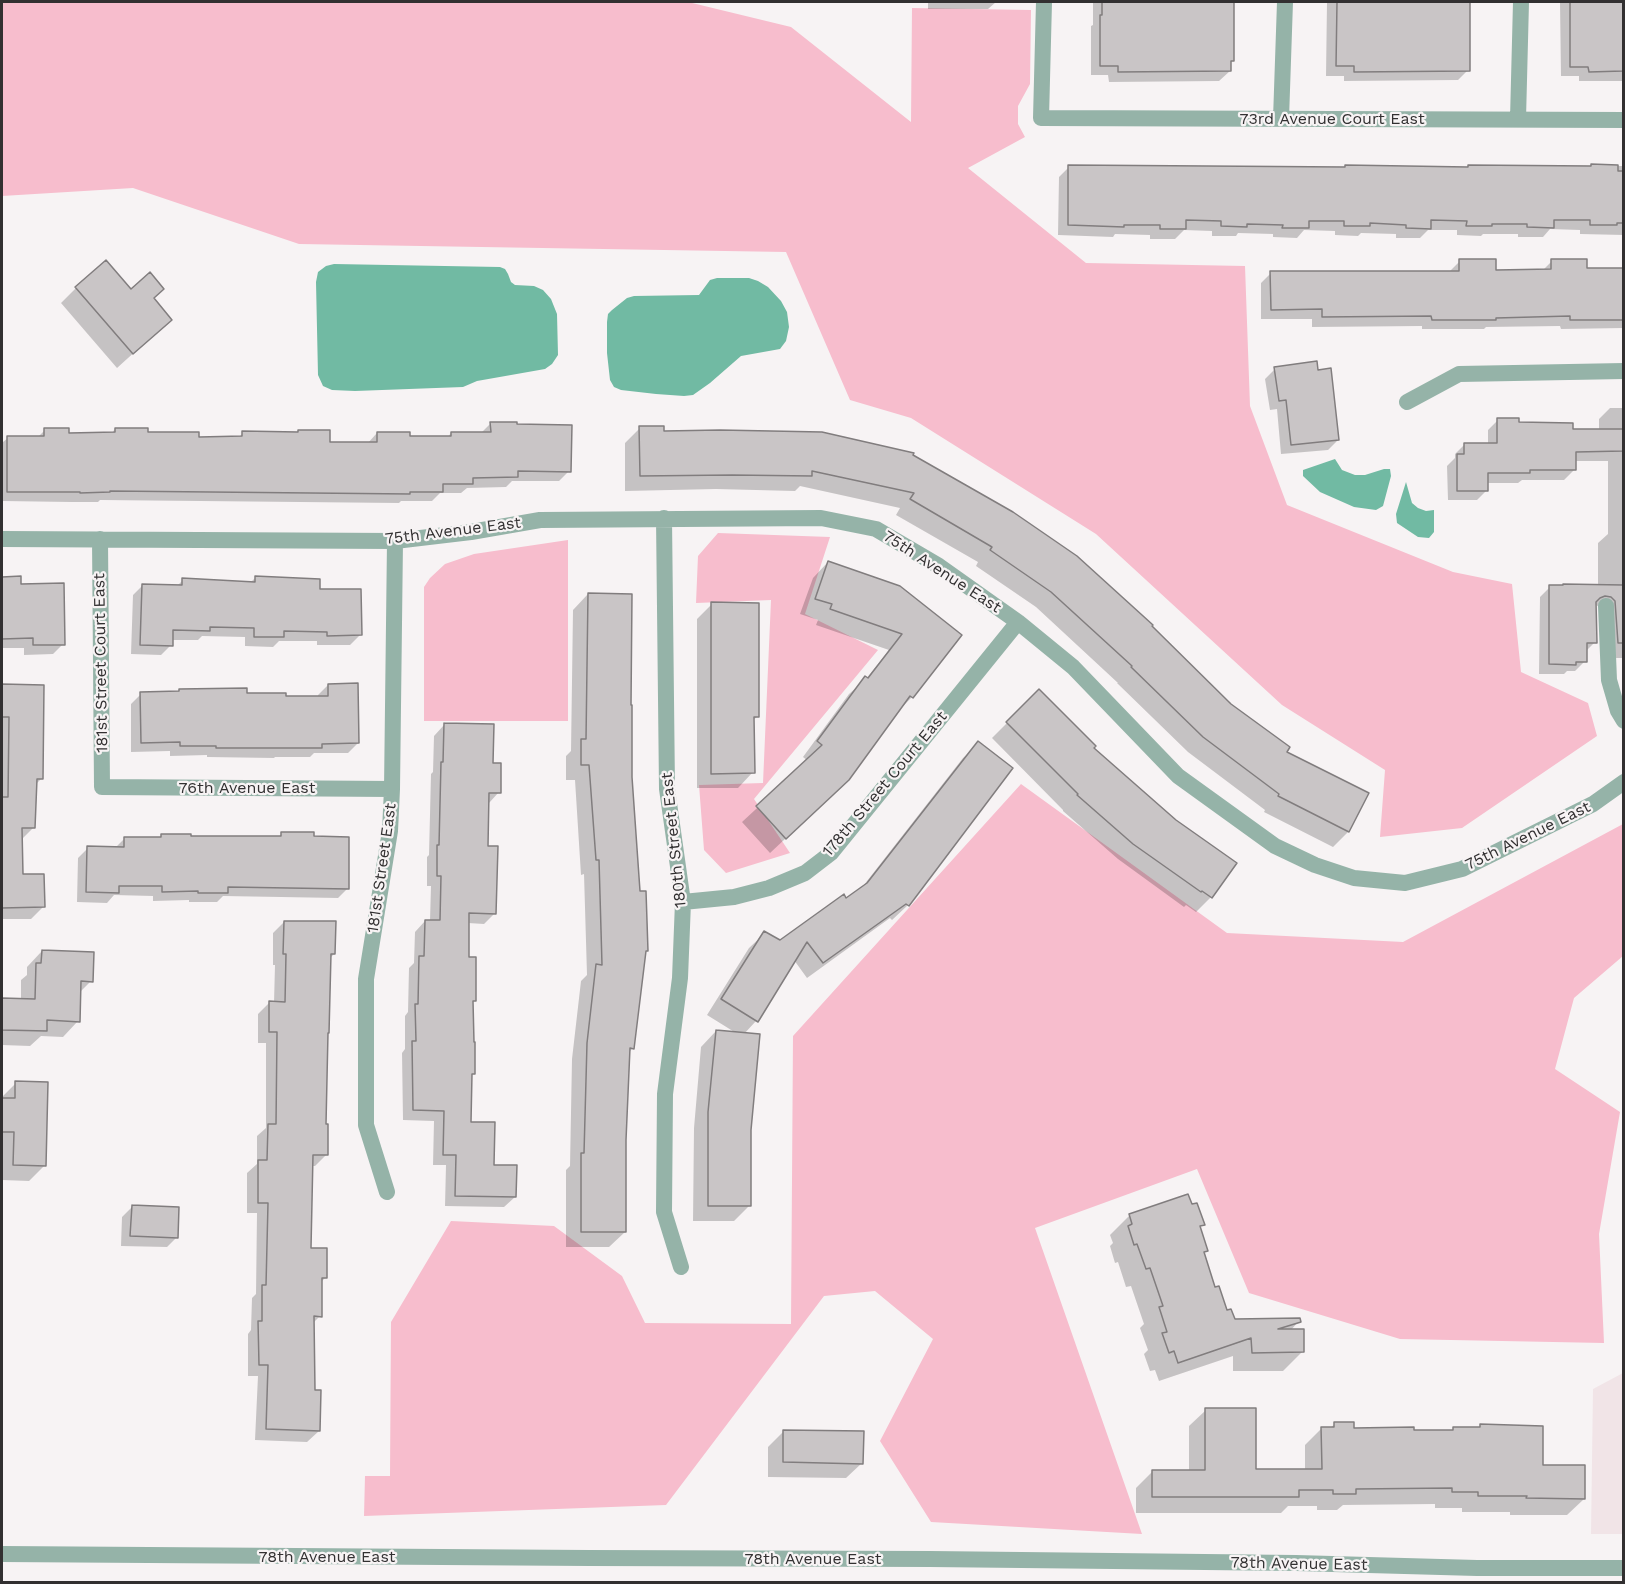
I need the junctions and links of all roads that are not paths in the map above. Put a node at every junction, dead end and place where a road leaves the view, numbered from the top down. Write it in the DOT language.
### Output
graph roads {
  1 [pos="1044,2"];
  2 [pos="1285,2"];
  3 [pos="1521,2"];
  4 [pos="1281,118"];
  5 [pos="1518,119"];
  6 [pos="1623,120"];
  7 [pos="1623,371"];
  8 [pos="1407,402"];
  9 [pos="664,518"];
  10 [pos="2,539"];
  11 [pos="100,539"];
  12 [pos="395,541"];
  13 [pos="1606,606"];
  14 [pos="1018,621"];
  15 [pos="1623,721"];
  16 [pos="1623,782"];
  17 [pos="102,787"];
  18 [pos="392,789"];
  19 [pos="683,902"];
  20 [pos="387,1192"];
  21 [pos="681,1267"];
  22 [pos="2,1554"];
  23 [pos="1623,1568"];
  1 -- 4 [label="street, 73rd Avenue Court East"];
  2 -- 4 [label="street"];
  3 -- 5 [label="street"];
  4 -- 5 [label="street, 73rd Avenue Court East"];
  5 -- 6 [label="street, 73rd Avenue Court East"];
  7 -- 8 [label="street"];
  9 -- 12 [label="street, 75th Avenue East"];
  9 -- 14 [label="street, 75th Avenue East"];
  9 -- 19 [label="street, 180th Street East"];
  10 -- 11 [label="street, 75th Avenue East"];
  11 -- 12 [label="street, 75th Avenue East"];
  11 -- 17 [label="street, 181st Street Court East"];
  12 -- 18 [label="street, 181st Street East"];
  13 -- 15 [label="street"];
  14 -- 16 [label="street, 75th Avenue East"];
  14 -- 19 [label="street, 178th Street Court East"];
  17 -- 18 [label="street, 76th Avenue East"];
  18 -- 20 [label="street, 181st Street East"];
  19 -- 21 [label="street, 180th Street East"];
  22 -- 23 [label="street, 78th Avenue East"];
}
